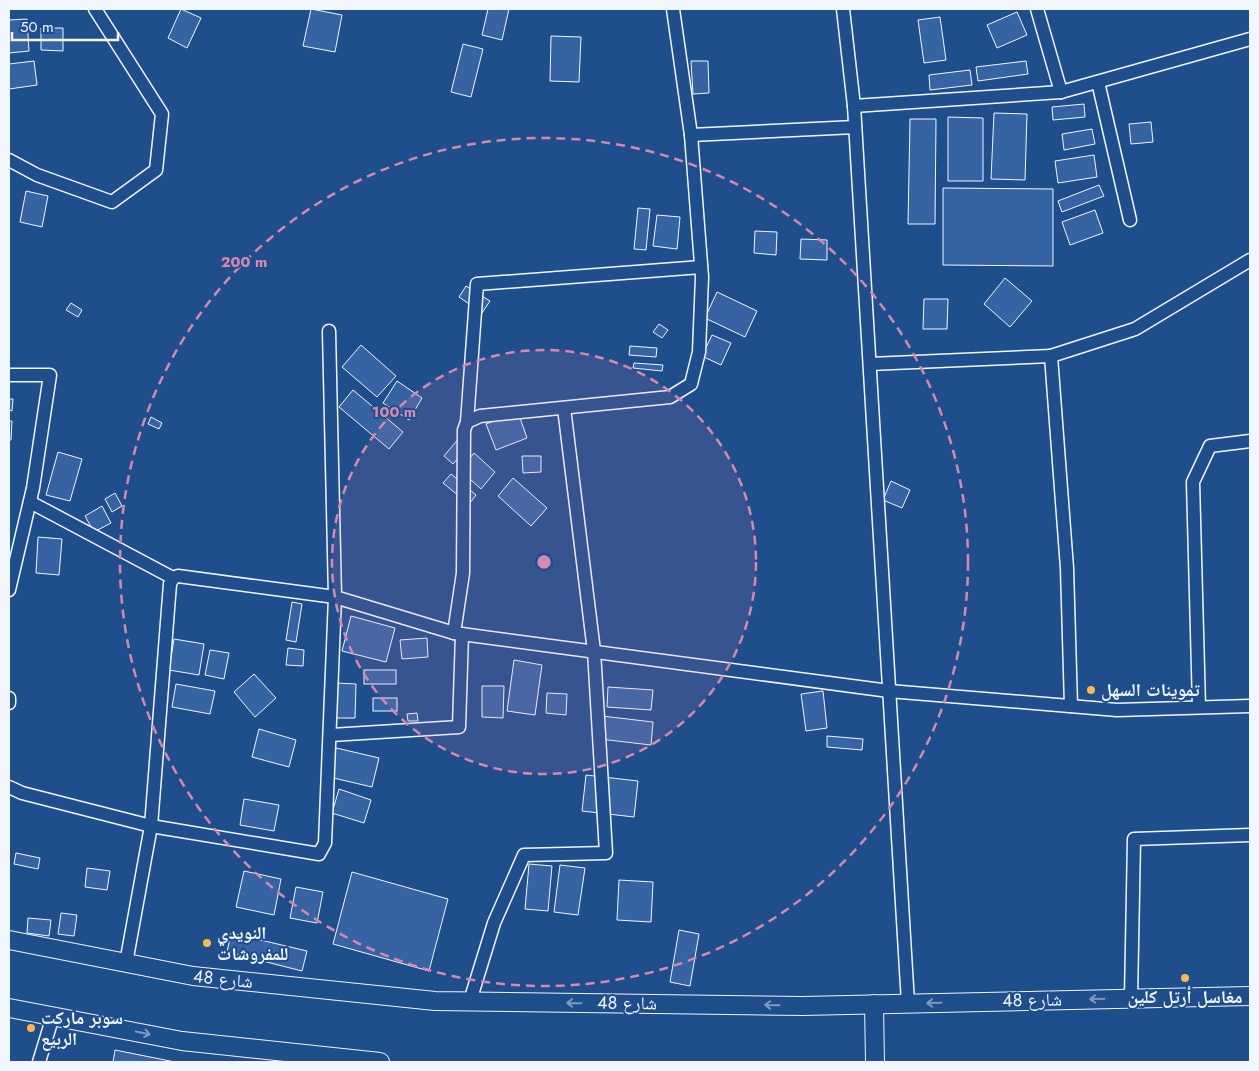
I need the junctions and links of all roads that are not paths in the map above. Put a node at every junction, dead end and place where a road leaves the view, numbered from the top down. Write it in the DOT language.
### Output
graph roads {
  1 [pos="95,9"];
  2 [pos="672,9"];
  3 [pos="843,9"];
  4 [pos="1037,9"];
  5 [pos="1250,39"];
  6 [pos="1098,82"];
  7 [pos="1061,92"];
  8 [pos="854,106"];
  9 [pos="855,128"];
  10 [pos="692,135"];
  11 [pos="9,160"];
  12 [pos="1130,220"];
  13 [pos="1250,260"];
  14 [pos="701,267"];
  15 [pos="328,332"];
  16 [pos="1051,356"];
  17 [pos="870,364"];
  18 [pos="9,375"];
  19 [pos="564,408"];
  20 [pos="467,422"];
  21 [pos="1250,441"];
  22 [pos="30,502"];
  23 [pos="173,578"];
  24 [pos="9,590"];
  25 [pos="336,597"];
  26 [pos="458,633"];
  27 [pos="594,651"];
  28 [pos="889,691"];
  29 [pos="9,698"];
  30 [pos="9,703"];
  31 [pos="1071,706"];
  32 [pos="1199,706"];
  33 [pos="1250,706"];
  34 [pos="331,735"];
  35 [pos="9,787"];
  36 [pos="150,826"];
  37 [pos="1250,835"];
  38 [pos="9,940"];
  39 [pos="126,963"];
  40 [pos="1250,996"];
  41 [pos="1130,998"];
  42 [pos="470,1001"];
  43 [pos="908,1003"];
  44 [pos="874,1004"];
  45 [pos="9,1008"];
  46 [pos="53,1016"];
  47 [pos="39,1062"];
  48 [pos="380,1062"];
  49 [pos="875,1062"];
  1 -- 11 [label="street"];
  2 -- 10 [label="street"];
  3 -- 8 [label="street"];
  4 -- 7 [label="street"];
  5 -- 6 [label="street"];
  6 -- 7 [label="street"];
  6 -- 12 [label="street"];
  7 -- 8 [label="street"];
  8 -- 9 [label="street"];
  9 -- 10 [label="street"];
  9 -- 17 [label="street"];
  10 -- 14 [label="street"];
  13 -- 16 [label="street"];
  14 -- 19 [label="street"];
  14 -- 20 [label="street"];
  15 -- 25 [label="street"];
  16 -- 17 [label="street"];
  16 -- 31 [label="street"];
  17 -- 28 [label="street"];
  18 -- 22 [label="street"];
  19 -- 20 [label="street"];
  19 -- 27 [label="street"];
  20 -- 26 [label="street"];
  21 -- 32 [label="street"];
  22 -- 23 [label="street"];
  22 -- 24 [label="street"];
  23 -- 25 [label="street"];
  23 -- 36 [label="street"];
  25 -- 26 [label="street"];
  25 -- 34 [label="street"];
  26 -- 27 [label="street"];
  26 -- 34 [label="street"];
  27 -- 28 [label="street"];
  27 -- 42 [label="street"];
  28 -- 31 [label="street"];
  28 -- 43 [label="street"];
  29 -- 30 [label="street"];
  31 -- 32 [label="street"];
  32 -- 33 [label="street"];
  34 -- 36 [label="street"];
  35 -- 36 [label="street"];
  36 -- 39 [label="street"];
  37 -- 41 [label="street"];
  38 -- 39 [label="main road, شارع 48"];
  39 -- 42 [label="main road, شارع 48"];
  40 -- 41 [label="main road, شارع 48"];
  41 -- 43 [label="main road, شارع 48, one-way"];
  44 -- 42 [label="main road, شارع 48, one-way"];
  43 -- 44 [label="main road, شارع 48"];
  44 -- 49 [label="main road"];
  45 -- 46 [label="main road"];
  46 -- 47 [label="street"];
  46 -- 48 [label="main road, one-way"];
}
